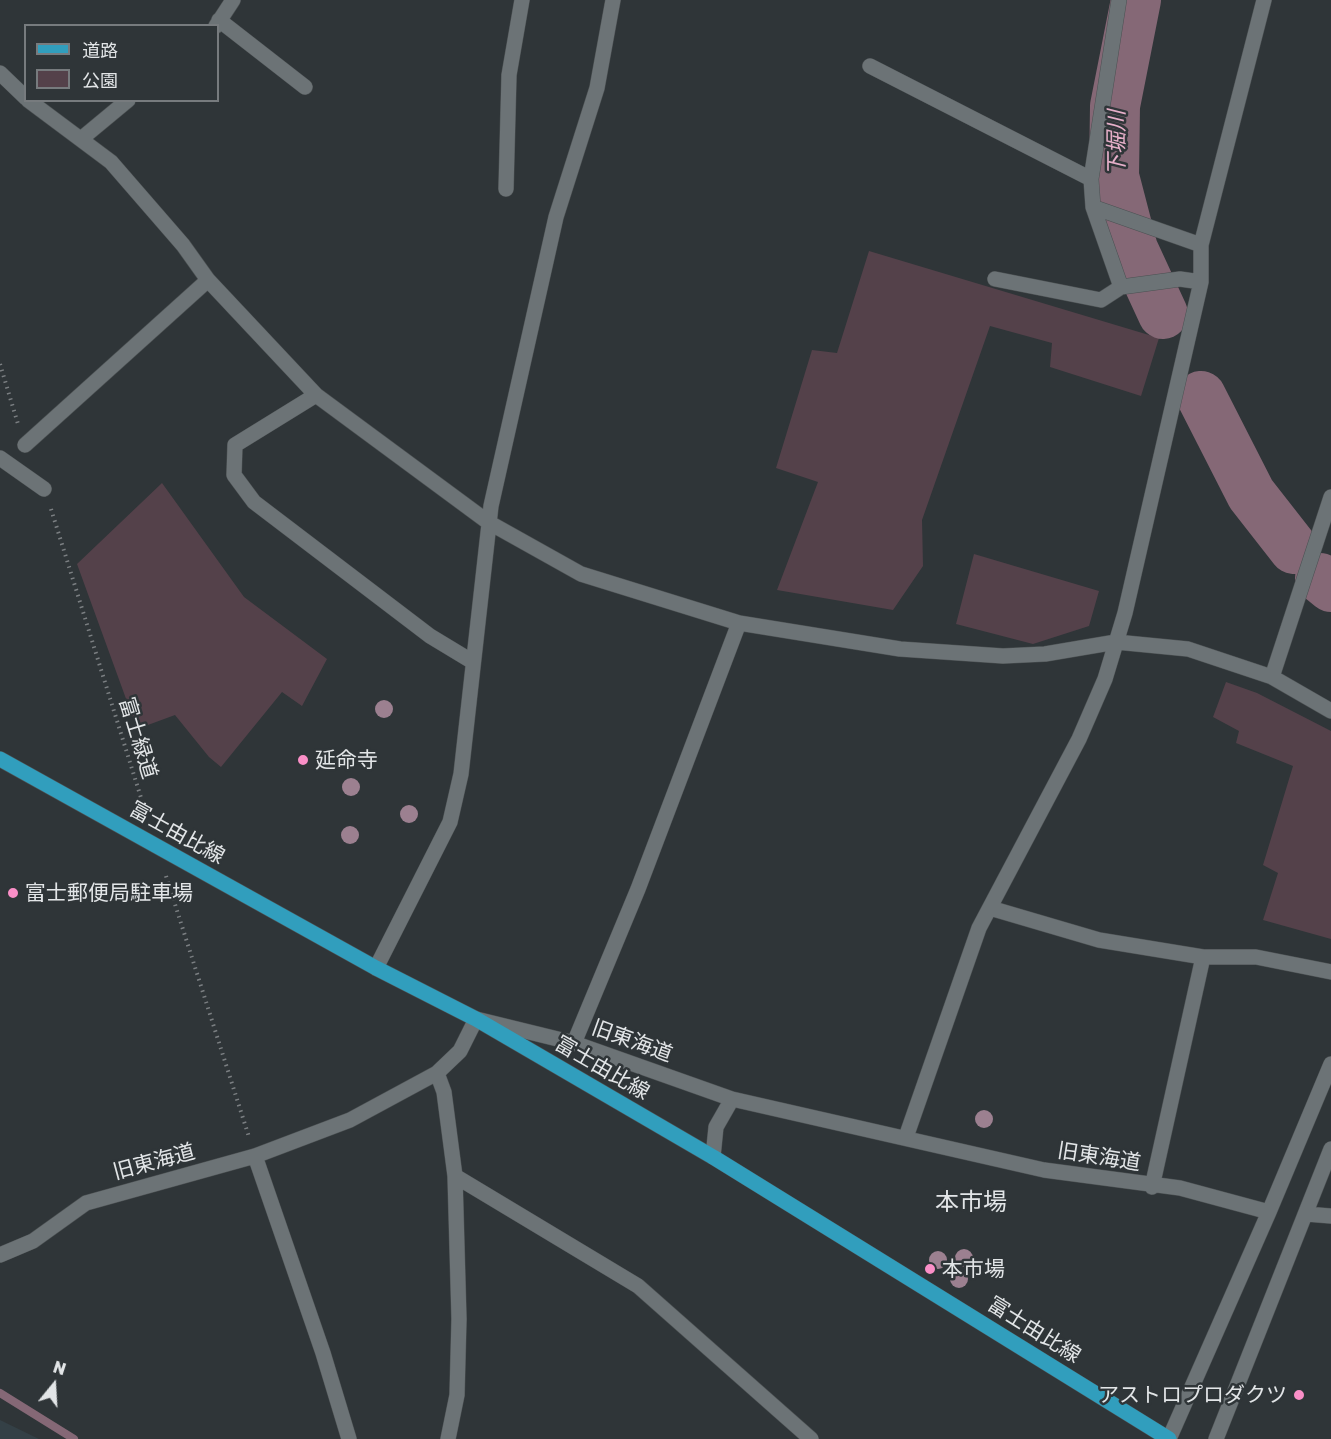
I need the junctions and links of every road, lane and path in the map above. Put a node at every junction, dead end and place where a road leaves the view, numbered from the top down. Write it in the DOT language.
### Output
graph roads {
  1 [pos="233,0"];
  2 [pos="522,0"];
  3 [pos="613,0"];
  4 [pos="1119,0"];
  5 [pos="1264,0"];
  6 [pos="217,23"];
  7 [pos="219,24"];
  8 [pos="870,66"];
  9 [pos="0,73"];
  10 [pos="305,87"];
  11 [pos="24,96"];
  12 [pos="31,102"];
  13 [pos="126,102"];
  14 [pos="81,139"];
  15 [pos="1091,179"];
  16 [pos="506,189"];
  17 [pos="1093,207"];
  18 [pos="1201,245"];
  19 [pos="995,279"];
  20 [pos="208,280"];
  21 [pos="1201,282"];
  22 [pos="1121,287"];
  23 [pos="0,364"];
  24 [pos="316,395"];
  25 [pos="25,445"];
  26 [pos="0,458"];
  27 [pos="44,489"];
  28 [pos="1331,498"];
  29 [pos="488,522"];
  30 [pos="739,623"];
  31 [pos="1116,642"];
  32 [pos="473,663"];
  33 [pos="1272,677"];
  34 [pos="1331,711"];
  35 [pos="0,759"];
  36 [pos="156,846"];
  37 [pos="990,908"];
  38 [pos="1203,957"];
  39 [pos="376,968"];
  40 [pos="1331,972"];
  41 [pos="476,1019"];
  42 [pos="574,1043"];
  43 [pos="1331,1064"];
  44 [pos="437,1073"];
  45 [pos="732,1099"];
  46 [pos="906,1137"];
  47 [pos="1331,1149"];
  48 [pos="255,1156"];
  49 [pos="713,1157"];
  50 [pos="455,1176"];
  51 [pos="1152,1187"];
  52 [pos="1269,1212"];
  53 [pos="1305,1214"];
  54 [pos="1331,1216"];
  55 [pos="0,1255"];
  56 [pos="349,1439"];
  57 [pos="448,1439"];
  58 [pos="811,1439"];
  59 [pos="1169,1439"];
  60 [pos="1216,1439"];
  1 -- 6 [label="street"];
  2 -- 16 [label="street"];
  3 -- 29 [label="street"];
  4 -- 15 [label="street"];
  5 -- 18 [label="street"];
  7 -- 10 [label="street"];
  8 -- 15 [label="street"];
  9 -- 11 [label="street"];
  12 -- 14 [label="street"];
  13 -- 14 [label="street"];
  14 -- 20 [label="street"];
  15 -- 17 [label="street"];
  17 -- 18 [label="street"];
  17 -- 22 [label="street"];
  18 -- 21 [label="street"];
  19 -- 22 [label="street"];
  20 -- 24 [label="street"];
  20 -- 25 [label="street"];
  21 -- 22 [label="street"];
  21 -- 31 [label="street"];
  23 -- 25 [label="path"];
  24 -- 29 [label="street"];
  24 -- 32 [label="street"];
  26 -- 27 [label="street"];
  27 -- 36 [label="path, 富士緑道"];
  28 -- 33 [label="street"];
  29 -- 30 [label="street"];
  29 -- 32 [label="street"];
  30 -- 31 [label="street"];
  30 -- 42 [label="street"];
  31 -- 33 [label="street"];
  31 -- 37 [label="street"];
  32 -- 39 [label="street"];
  33 -- 34 [label="street"];
  35 -- 36 [label="main road, 富士由比線"];
  36 -- 39 [label="main road, 富士由比線"];
  36 -- 48 [label="path, 富士緑道"];
  37 -- 38 [label="street"];
  37 -- 46 [label="street"];
  38 -- 40 [label="street"];
  38 -- 51 [label="street"];
  39 -- 41 [label="main road, 富士由比線"];
  41 -- 42 [label="street, 旧東海道"];
  41 -- 44 [label="street, 旧東海道"];
  41 -- 49 [label="main road, 富士由比線"];
  42 -- 45 [label="street, 旧東海道"];
  43 -- 52 [label="street"];
  44 -- 48 [label="street, 旧東海道"];
  44 -- 50 [label="street"];
  45 -- 46 [label="street, 旧東海道"];
  45 -- 49 [label="street"];
  46 -- 51 [label="street, 旧東海道"];
  47 -- 53 [label="street"];
  48 -- 55 [label="street, 旧東海道"];
  48 -- 56 [label="street"];
  49 -- 59 [label="main road, 富士由比線"];
  50 -- 57 [label="street"];
  50 -- 58 [label="street"];
  51 -- 52 [label="street, 旧東海道"];
  52 -- 59 [label="street"];
  53 -- 54 [label="street"];
  53 -- 60 [label="street"];
}
